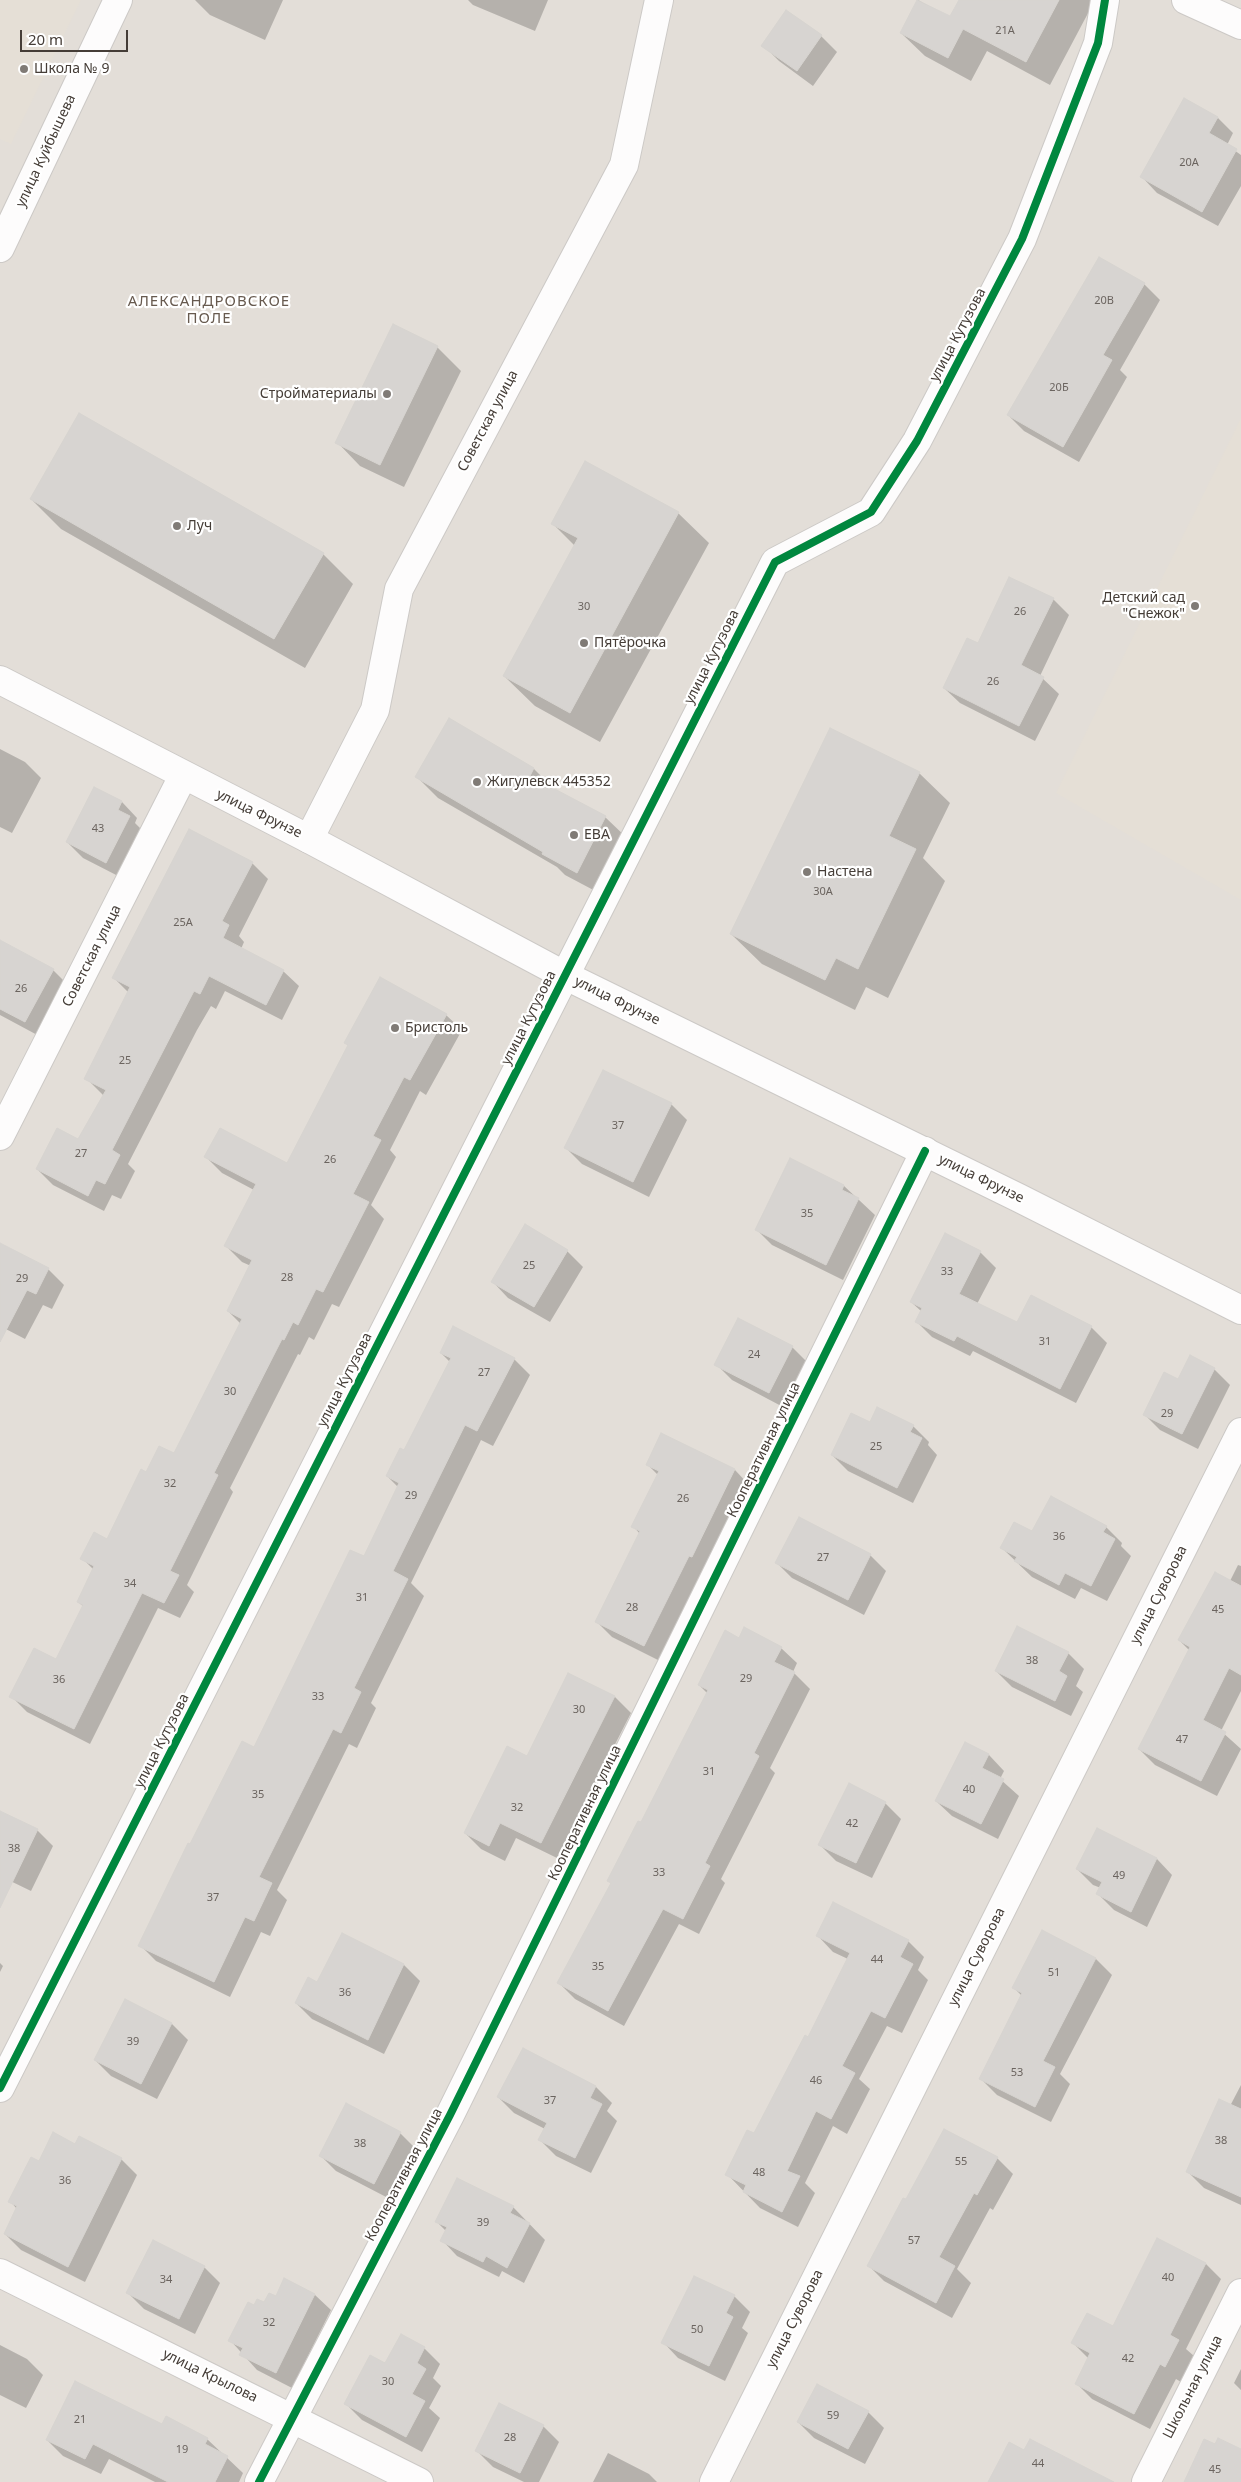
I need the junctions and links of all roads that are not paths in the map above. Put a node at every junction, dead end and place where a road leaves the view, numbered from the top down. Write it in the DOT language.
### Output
graph roads {
  1 [pos="118,0"];
  2 [pos="659,0"];
  3 [pos="1105,0"];
  4 [pos="1186,0"];
  5 [pos="1241,25"];
  6 [pos="0,248"];
  7 [pos="0,680"];
  8 [pos="183,776"];
  9 [pos="309,839"];
  10 [pos="564,976"];
  11 [pos="0,1136"];
  12 [pos="925,1151"];
  13 [pos="1241,1310"];
  14 [pos="1241,1432"];
  15 [pos="0,2088"];
  16 [pos="0,2273"];
  17 [pos="1241,2293"];
  18 [pos="292,2417"];
  19 [pos="259,2482"];
  20 [pos="419,2482"];
  21 [pos="714,2482"];
  22 [pos="1146,2482"];
  1 -- 6 [label="street, улица Куйбышева"];
  2 -- 9 [label="street, Советская улица"];
  3 -- 10 [label="street, улица Кутузова"];
  4 -- 5 [label="street"];
  7 -- 8 [label="street, улица Фрунзе"];
  8 -- 9 [label="street, улица Фрунзе"];
  8 -- 11 [label="street, Советская улица"];
  9 -- 10 [label="street, улица Фрунзе"];
  10 -- 12 [label="street, улица Фрунзе"];
  10 -- 15 [label="street, улица Кутузова"];
  12 -- 13 [label="street, улица Фрунзе"];
  12 -- 18 [label="street, Кооперативная улица"];
  14 -- 21 [label="street, улица Суворова"];
  16 -- 18 [label="street, улица Крылова"];
  17 -- 22 [label="street, Школьная улица"];
  18 -- 19 [label="street, Кооперативная улица"];
  18 -- 20 [label="street, улица Крылова"];
}
